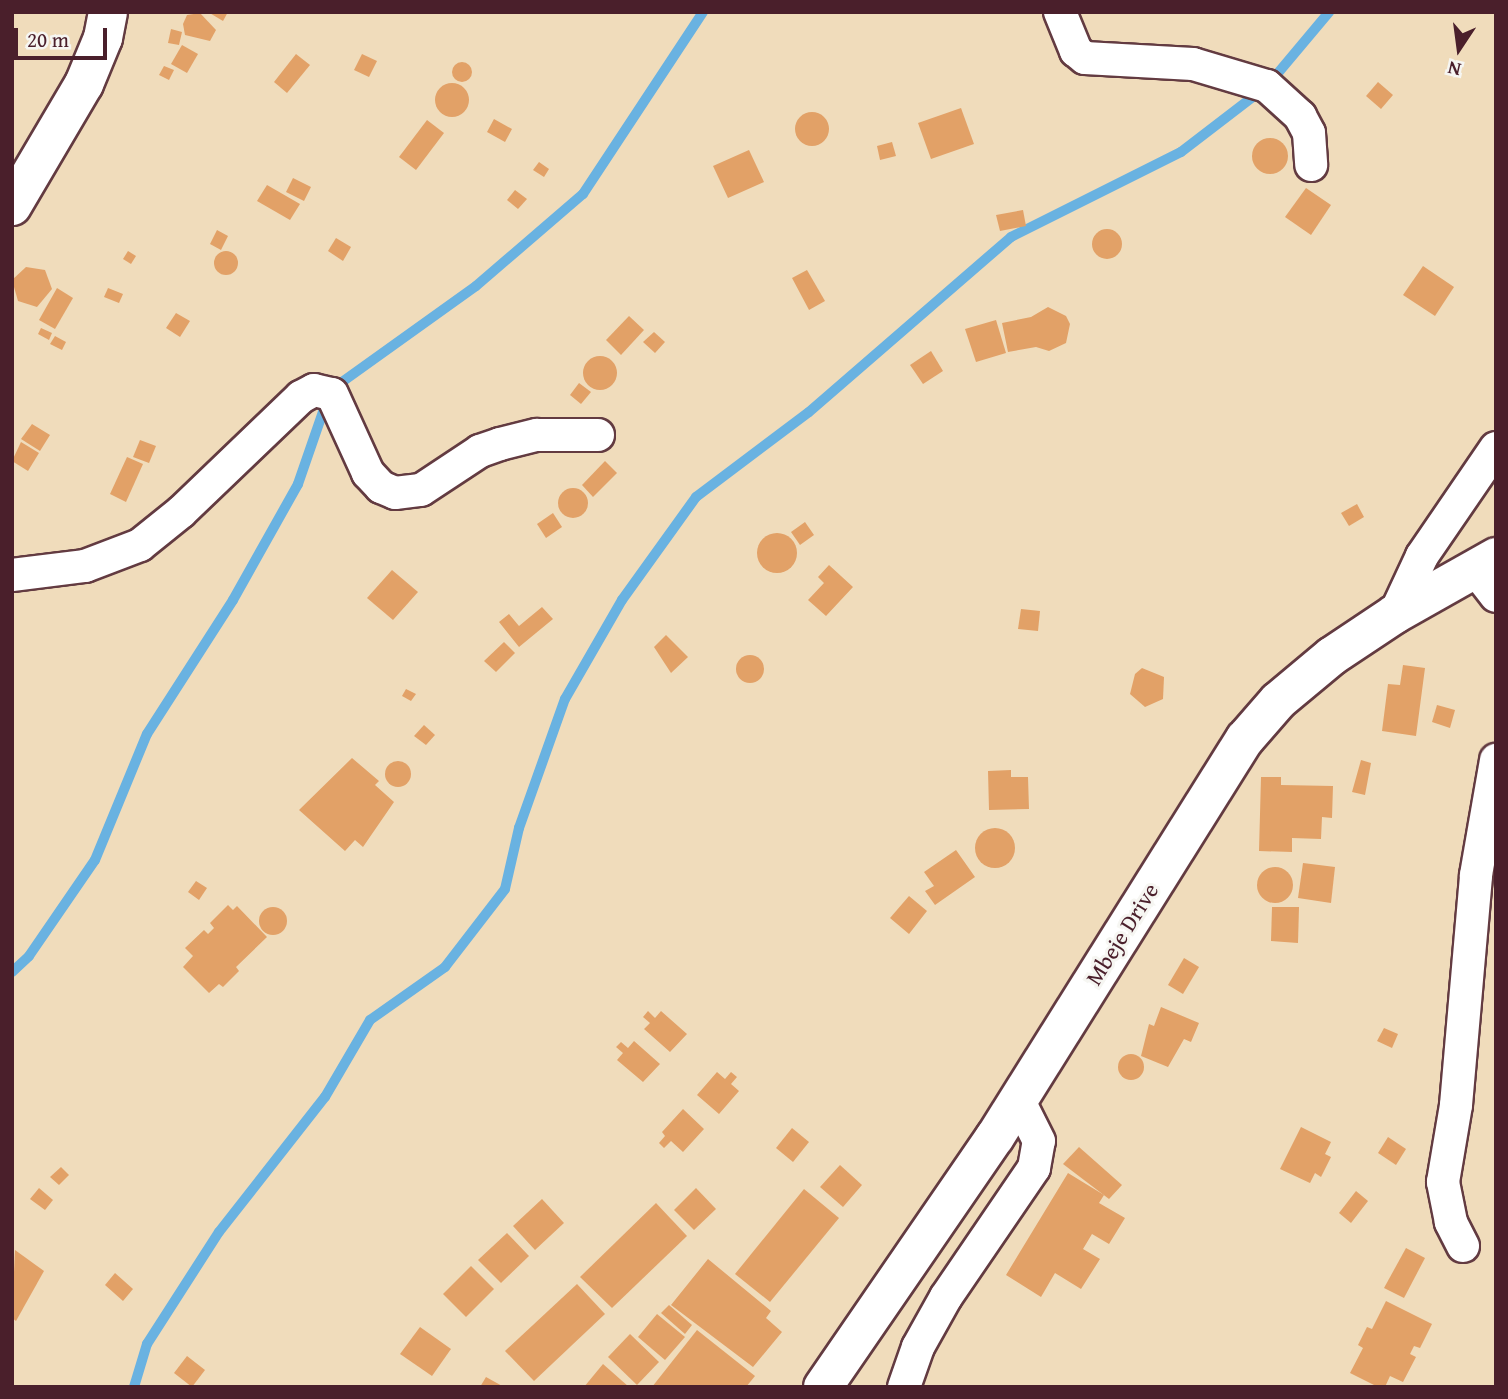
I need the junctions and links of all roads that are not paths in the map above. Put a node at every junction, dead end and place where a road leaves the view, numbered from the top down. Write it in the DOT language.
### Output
graph roads {
  1 [pos="108,12"];
  2 [pos="1060,12"];
  3 [pos="1311,165"];
  4 [pos="12,206"];
  5 [pos="597,435"];
  6 [pos="1496,448"];
  7 [pos="1489,574"];
  8 [pos="12,575"];
  9 [pos="1395,614"];
  10 [pos="1496,760"];
  11 [pos="1018,1099"];
  12 [pos="1463,1246"];
  13 [pos="823,1387"];
  14 [pos="904,1387"];
  1 -- 4 [label="street"];
  2 -- 3 [label="street"];
  5 -- 8 [label="street"];
  6 -- 9 [label="street"];
  7 -- 9 [label="street, Mbeje Drive"];
  9 -- 11 [label="street, Mbeje Drive"];
  10 -- 12 [label="street"];
  11 -- 13 [label="street, Mbeje Drive"];
  11 -- 14 [label="street"];
}
